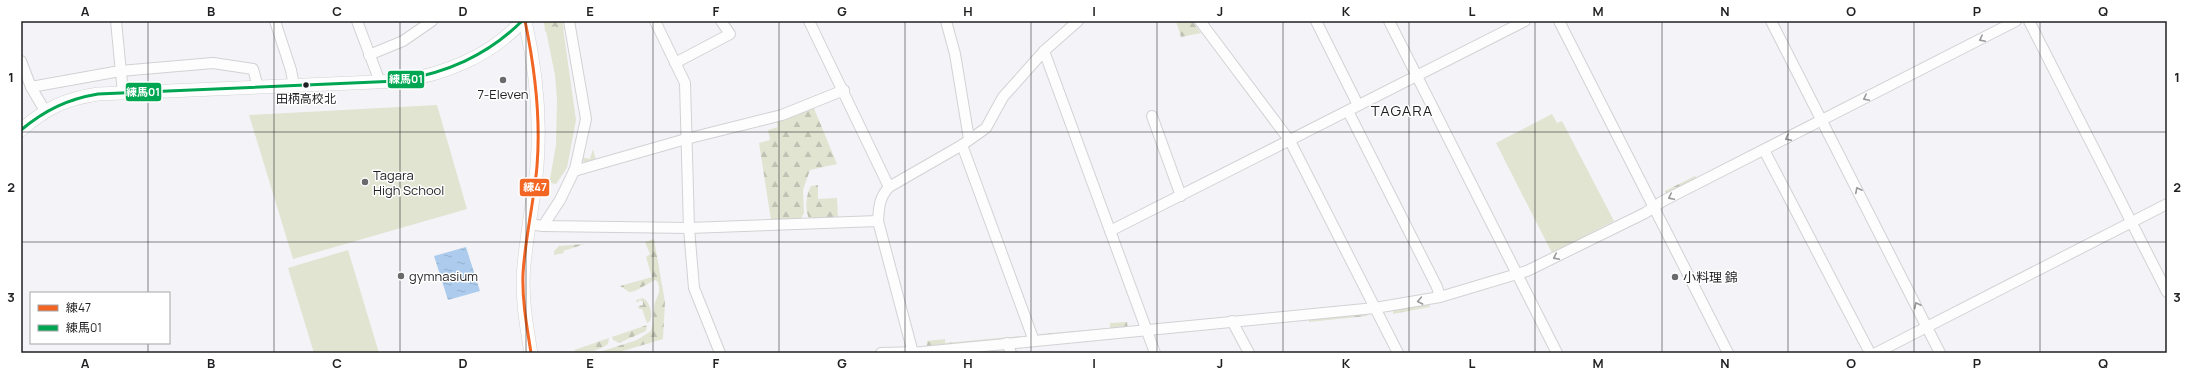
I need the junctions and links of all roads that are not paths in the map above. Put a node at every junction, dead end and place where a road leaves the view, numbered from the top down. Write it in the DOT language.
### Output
graph roads {
  1 [pos="116,21"];
  2 [pos="275,21"];
  3 [pos="357,21"];
  4 [pos="432,21"];
  5 [pos="524,21"];
  6 [pos="569,21"];
  7 [pos="655,21"];
  8 [pos="721,21"];
  9 [pos="809,21"];
  10 [pos="946,21"];
  11 [pos="1078,21"];
  12 [pos="1200,21"];
  13 [pos="1316,21"];
  14 [pos="1389,21"];
  15 [pos="1525,21"];
  16 [pos="1559,21"];
  17 [pos="1771,21"];
  18 [pos="2016,21"];
  19 [pos="2030,21"];
  20 [pos="1044,51"];
  21 [pos="369,55"];
  22 [pos="21,61"];
  23 [pos="675,63"];
  24 [pos="120,71"];
  25 [pos="1416,76"];
  26 [pos="380,82"];
  27 [pos="294,86"];
  28 [pos="31,87"];
  29 [pos="258,87"];
  30 [pos="844,90"];
  31 [pos="123,93"];
  32 [pos="1358,106"];
  33 [pos="1348,111"];
  34 [pos="45,112"];
  35 [pos="1152,116"];
  36 [pos="1822,121"];
  37 [pos="21,130"];
  38 [pos="686,139"];
  39 [pos="1290,141"];
  40 [pos="965,142"];
  41 [pos="1764,150"];
  42 [pos="574,171"];
  43 [pos="889,188"];
  44 [pos="1181,196"];
  45 [pos="2167,204"];
  46 [pos="1654,207"];
  47 [pos="878,221"];
  48 [pos="2131,222"];
  49 [pos="529,224"];
  50 [pos="542,226"];
  51 [pos="689,228"];
  52 [pos="1110,231"];
  53 [pos="1518,274"];
  54 [pos="2167,292"];
  55 [pos="1440,297"];
  56 [pos="1375,308"];
  57 [pos="1232,321"];
  58 [pos="1928,327"];
  59 [pos="1146,330"];
  60 [pos="1034,341"];
  61 [pos="1009,348"];
  62 [pos="969,350"];
  63 [pos="913,352"];
  64 [pos="530,353"];
  65 [pos="720,353"];
  66 [pos="881,353"];
  67 [pos="1155,353"];
  68 [pos="1249,353"];
  69 [pos="1398,353"];
  70 [pos="1557,353"];
  71 [pos="1728,353"];
  72 [pos="1870,353"];
  73 [pos="1876,353"];
  74 [pos="1940,353"];
  1 -- 24 [label="street"];
  2 -- 27 [label="street"];
  3 -- 21 [label="street"];
  4 -- 21 [label="street"];
  5 -- 26 [label="street"];
  5 -- 49 [label="street"];
  6 -- 42 [label="street"];
  7 -- 23 [label="street"];
  8 -- 23 [label="street"];
  9 -- 30 [label="street"];
  10 -- 40 [label="street"];
  11 -- 20 [label="street"];
  12 -- 39 [label="street"];
  13 -- 32 [label="street"];
  14 -- 25 [label="street"];
  15 -- 25 [label="street"];
  16 -- 46 [label="street"];
  17 -- 36 [label="street"];
  18 -- 36 [label="street, one-way"];
  19 -- 48 [label="street"];
  20 -- 40 [label="street"];
  20 -- 52 [label="street"];
  21 -- 26 [label="street"];
  22 -- 28 [label="street"];
  23 -- 38 [label="street"];
  24 -- 28 [label="street"];
  24 -- 29 [label="street"];
  24 -- 31 [label="street"];
  25 -- 32 [label="street"];
  25 -- 53 [label="street"];
  26 -- 27 [label="street"];
  27 -- 29 [label="street"];
  28 -- 34 [label="street"];
  29 -- 31 [label="street"];
  30 -- 38 [label="street"];
  30 -- 43 [label="street"];
  31 -- 34 [label="street"];
  32 -- 33 [label="street"];
  33 -- 39 [label="street"];
  33 -- 55 [label="street"];
  34 -- 37 [label="street"];
  35 -- 44 [label="street"];
  36 -- 41 [label="street, one-way"];
  58 -- 36 [label="street, one-way"];
  38 -- 42 [label="street"];
  38 -- 51 [label="street"];
  39 -- 44 [label="street"];
  39 -- 56 [label="street"];
  40 -- 43 [label="street"];
  40 -- 60 [label="street"];
  41 -- 46 [label="street, one-way"];
  41 -- 72 [label="street"];
  42 -- 50 [label="street"];
  43 -- 47 [label="street"];
  44 -- 52 [label="street"];
  45 -- 48 [label="street"];
  46 -- 53 [label="street, one-way"];
  46 -- 71 [label="street"];
  47 -- 51 [label="street"];
  47 -- 63 [label="street"];
  48 -- 54 [label="street"];
  48 -- 58 [label="street"];
  49 -- 50 [label="street"];
  49 -- 64 [label="street"];
  50 -- 51 [label="street"];
  51 -- 65 [label="street"];
  52 -- 59 [label="street"];
  53 -- 55 [label="street"];
  53 -- 70 [label="street"];
  55 -- 56 [label="street, one-way"];
  56 -- 57 [label="street"];
  56 -- 69 [label="street"];
  57 -- 59 [label="street"];
  57 -- 68 [label="street"];
  58 -- 73 [label="street"];
  58 -- 74 [label="street"];
  59 -- 60 [label="street"];
  59 -- 67 [label="street"];
  60 -- 61 [label="street"];
  61 -- 62 [label="street"];
  62 -- 63 [label="street"];
  63 -- 66 [label="street"];
}
